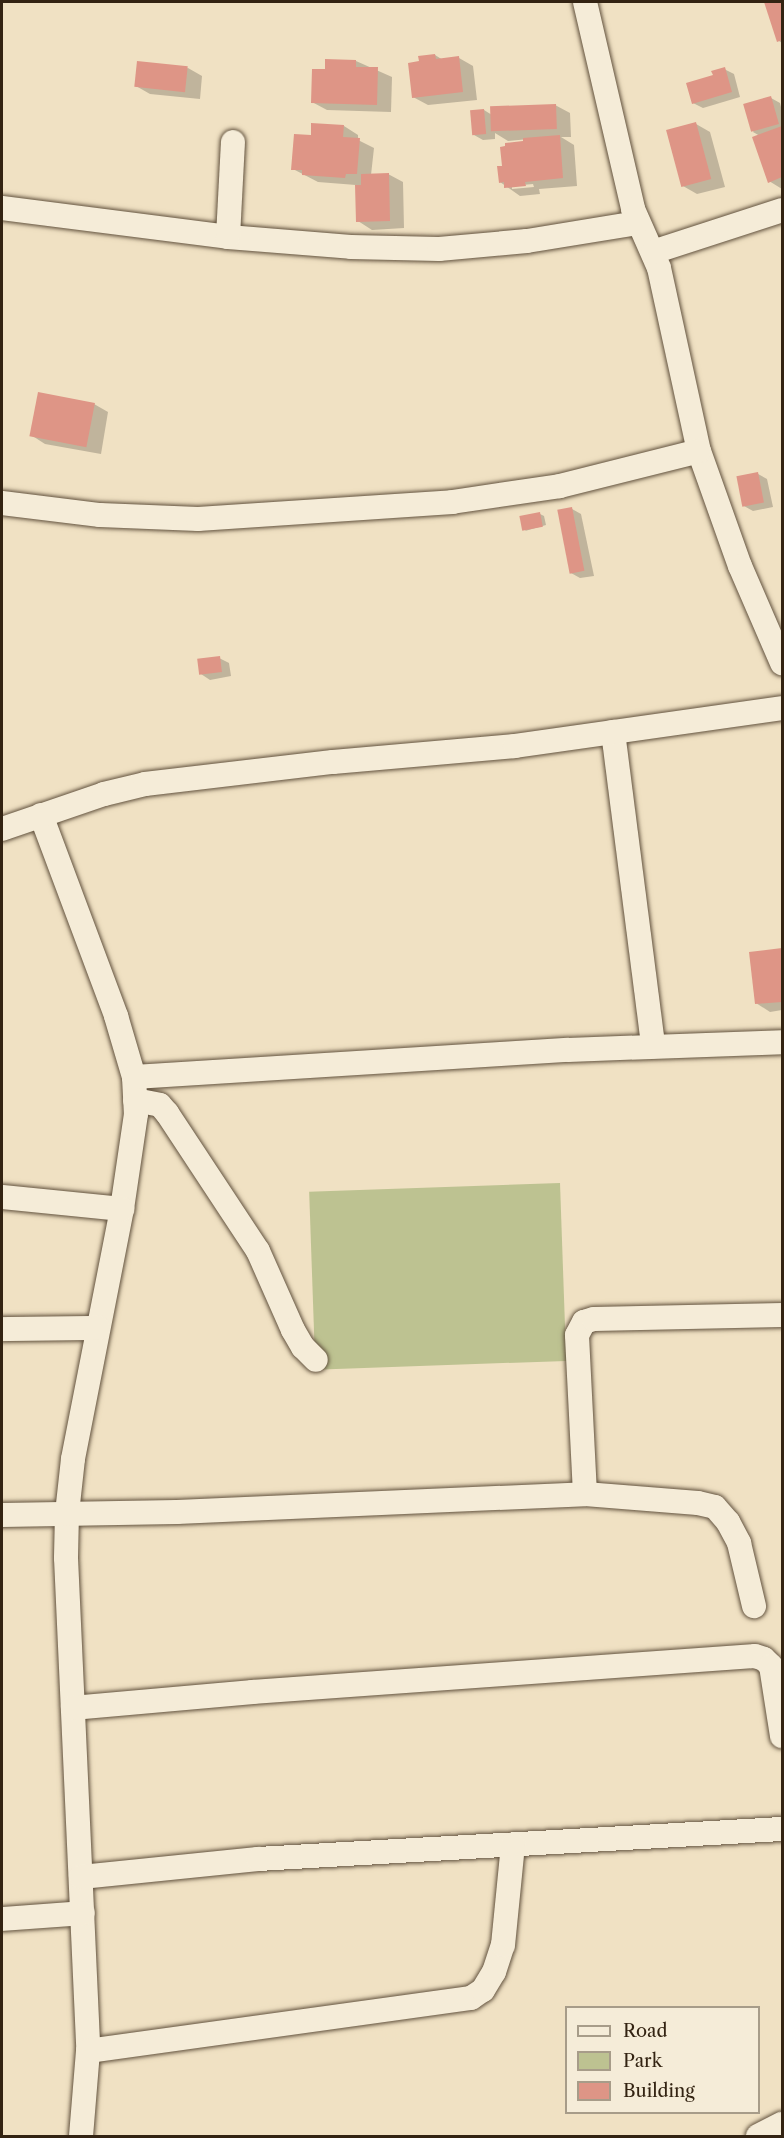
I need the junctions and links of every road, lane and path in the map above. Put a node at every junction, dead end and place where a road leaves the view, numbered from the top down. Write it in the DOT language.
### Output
graph roads {
  1 [pos="585,2"];
  2 [pos="232,142"];
  3 [pos="2,208"];
  4 [pos="783,210"];
  5 [pos="637,223"];
  6 [pos="228,237"];
  7 [pos="653,252"];
  8 [pos="699,451"];
  9 [pos="2,503"];
  10 [pos="783,663"];
  11 [pos="783,708"];
  12 [pos="613,732"];
  13 [pos="41,815"];
  14 [pos="2,829"];
  15 [pos="783,1042"];
  16 [pos="653,1046"];
  17 [pos="135,1088"];
  18 [pos="2,1197"];
  19 [pos="122,1209"];
  20 [pos="783,1315"];
  21 [pos="98,1328"];
  22 [pos="2,1329"];
  23 [pos="316,1360"];
  24 [pos="585,1494"];
  25 [pos="67,1513"];
  26 [pos="2,1515"];
  27 [pos="754,1606"];
  28 [pos="73,1708"];
  29 [pos="783,1736"];
  30 [pos="783,1829"];
  31 [pos="513,1844"];
  32 [pos="81,1876"];
  33 [pos="83,1913"];
  34 [pos="2,1919"];
  35 [pos="88,2050"];
  36 [pos="783,2124"];
  37 [pos="81,2136"];
  38 [pos="758,2136"];
  1 -- 5 [label="street"];
  2 -- 6 [label="street"];
  3 -- 6 [label="street"];
  4 -- 7 [label="street"];
  5 -- 6 [label="street"];
  5 -- 7 [label="street"];
  7 -- 8 [label="street"];
  8 -- 9 [label="street"];
  8 -- 10 [label="street"];
  11 -- 12 [label="street"];
  12 -- 13 [label="street"];
  12 -- 16 [label="street"];
  13 -- 14 [label="street"];
  13 -- 17 [label="street"];
  15 -- 16 [label="street"];
  16 -- 17 [label="street"];
  17 -- 19 [label="street"];
  17 -- 23 [label="street"];
  18 -- 19 [label="street"];
  19 -- 21 [label="street"];
  20 -- 24 [label="street"];
  21 -- 22 [label="street"];
  21 -- 25 [label="street"];
  24 -- 25 [label="street"];
  24 -- 27 [label="street"];
  25 -- 26 [label="street"];
  25 -- 28 [label="street"];
  28 -- 29 [label="street"];
  28 -- 32 [label="street"];
  30 -- 31 [label="street"];
  31 -- 32 [label="street"];
  31 -- 35 [label="street"];
  32 -- 33 [label="street"];
  33 -- 34 [label="street"];
  33 -- 35 [label="street"];
  35 -- 37 [label="street"];
  36 -- 38 [label="street"];
}
